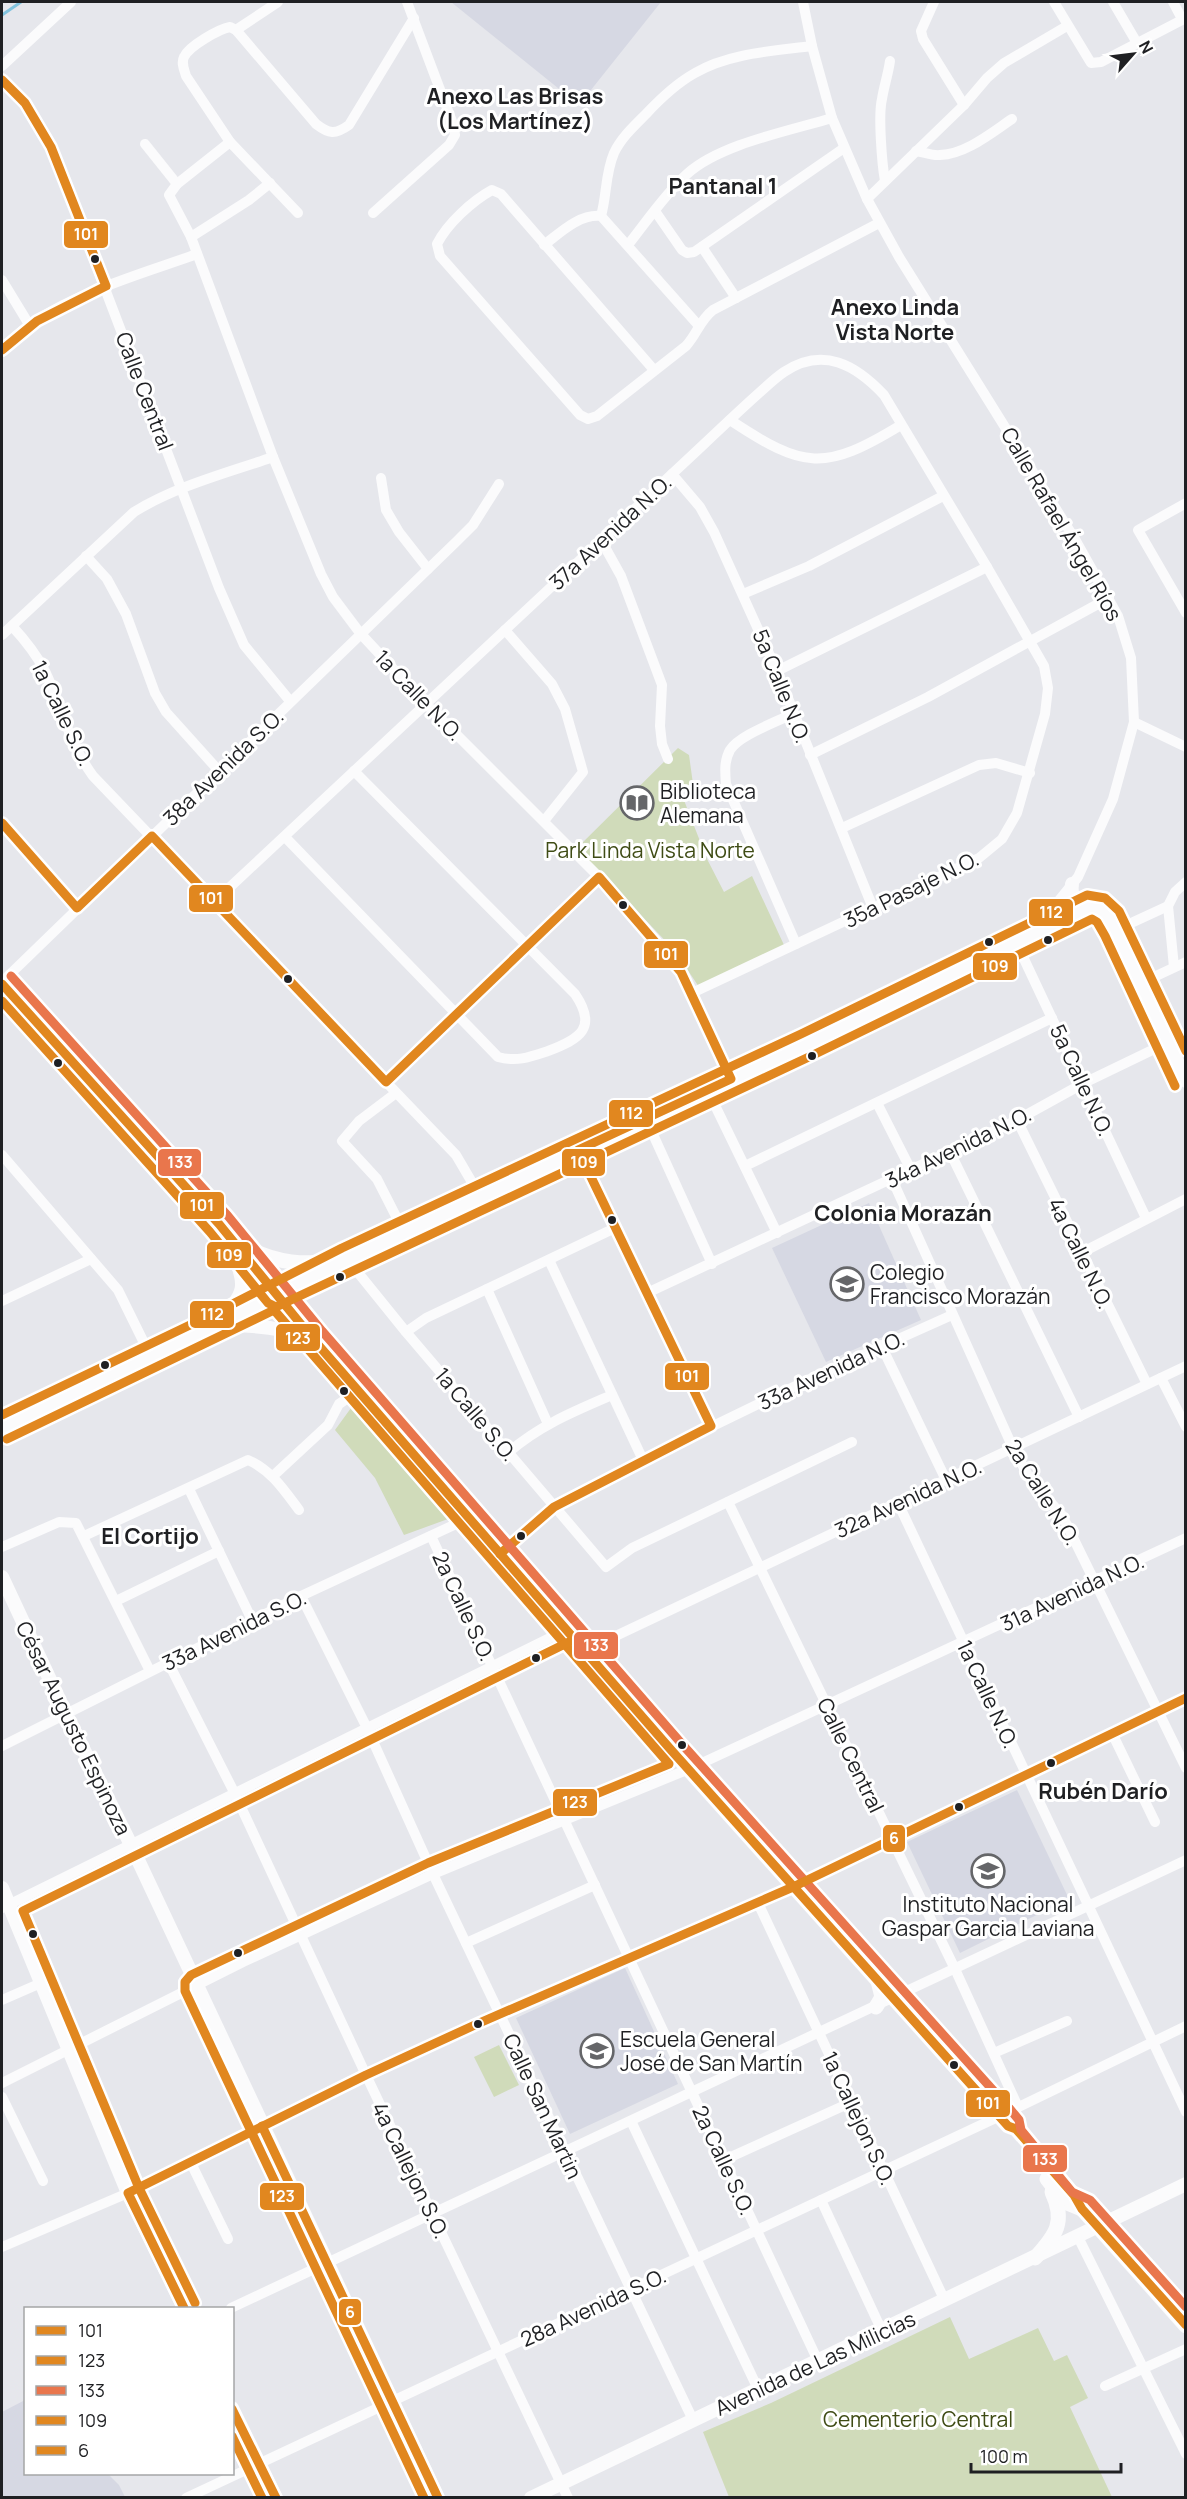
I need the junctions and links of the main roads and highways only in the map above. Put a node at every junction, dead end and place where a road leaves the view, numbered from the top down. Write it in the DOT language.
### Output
graph roads {
  1 [pos="1072,884"];
  2 [pos="1095,908"];
  3 [pos="2,983"];
  4 [pos="1185,1081"];
  5 [pos="230,1236"];
  6 [pos="347,1259"];
  7 [pos="277,1295"];
  8 [pos="218,1325"];
  9 [pos="313,1339"];
  10 [pos="2,1428"];
  11 [pos="2,1577"];
  12 [pos="2,1888"];
  13 [pos="5,1906"];
  14 [pos="879,1981"];
  15 [pos="876,2007"];
  16 [pos="1004,2121"];
  17 [pos="1042,2173"];
  18 [pos="1185,2184"];
  19 [pos="1082,2209"];
  20 [pos="1097,2225"];
  21 [pos="1035,2258"];
  22 [pos="184,2307"];
  23 [pos="1185,2326"];
  24 [pos="234,2412"];
  25 [pos="276,2498"];
  26 [pos="438,2498"];
  27 [pos="531,2498"];
  1 -- 2 [label="main road"];
  2 -- 4 [label="main road"];
  2 -- 6 [label="main road"];
  3 -- 5 [label="main road"];
  5 -- 6 [label="main road"];
  5 -- 7 [label="main road"];
  5 -- 8 [label="main road"];
  6 -- 7 [label="main road"];
  7 -- 8 [label="main road"];
  7 -- 9 [label="main road"];
  8 -- 9 [label="main road"];
  8 -- 10 [label="main road"];
  9 -- 14 [label="main road"];
  11 -- 26 [label="main road, César Augusto Espinoza"];
  12 -- 13 [label="main road"];
  13 -- 22 [label="main road"];
  14 -- 15 [label="main road"];
  14 -- 16 [label="main road"];
  16 -- 17 [label="main road"];
  16 -- 19 [label="main road"];
  17 -- 19 [label="main road"];
  17 -- 21 [label="main road"];
  18 -- 20 [label="main road, Avenida de Las Milicias"];
  19 -- 20 [label="main road"];
  20 -- 21 [label="main road, Avenida de Las Milicias"];
  20 -- 23 [label="main road"];
  21 -- 27 [label="main road, Avenida de Las Milicias"];
  24 -- 25 [label="main road"];
}
